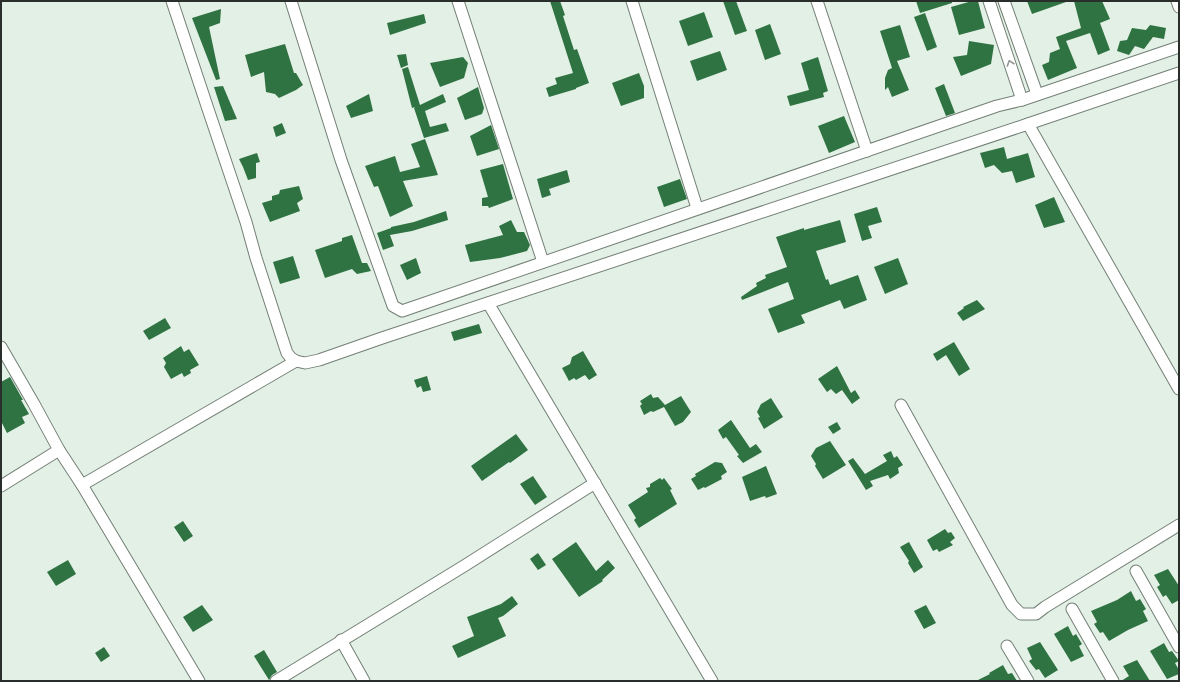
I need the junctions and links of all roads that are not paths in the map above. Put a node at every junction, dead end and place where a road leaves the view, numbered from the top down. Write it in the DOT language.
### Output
graph roads {
  1 [pos="172,1"];
  2 [pos="291,1"];
  3 [pos="458,1"];
  4 [pos="632,1"];
  5 [pos="817,1"];
  6 [pos="989,1"];
  7 [pos="1004,1"];
  8 [pos="1177,1"];
  9 [pos="1179,7"];
  10 [pos="1179,48"];
  11 [pos="1179,73"];
  12 [pos="1037,94"];
  13 [pos="1022,100"];
  14 [pos="1028,124"];
  15 [pos="867,151"];
  16 [pos="697,208"];
  17 [pos="543,262"];
  18 [pos="488,302"];
  19 [pos="1,348"];
  20 [pos="296,361"];
  21 [pos="1179,389"];
  22 [pos="901,404"];
  23 [pos="59,450"];
  24 [pos="595,483"];
  25 [pos="82,484"];
  26 [pos="1,486"];
  27 [pos="1179,525"];
  28 [pos="1136,571"];
  29 [pos="1072,609"];
  30 [pos="341,640"];
  31 [pos="1007,646"];
  32 [pos="1179,647"];
  33 [pos="199,681"];
  34 [pos="276,681"];
  35 [pos="364,681"];
  36 [pos="712,681"];
  37 [pos="1028,681"];
  38 [pos="1113,681"];
  1 -- 20 [label="street"];
  2 -- 17 [label="street"];
  3 -- 17 [label="street"];
  4 -- 16 [label="street"];
  5 -- 15 [label="street"];
  13 -- 6 [label="street, one-way"];
  7 -- 12 [label="street"];
  8 -- 9 [label="street"];
  10 -- 12 [label="street"];
  11 -- 14 [label="street"];
  12 -- 13 [label="street"];
  13 -- 15 [label="street"];
  14 -- 18 [label="street"];
  14 -- 21 [label="street"];
  15 -- 16 [label="street"];
  16 -- 17 [label="street"];
  18 -- 20 [label="street"];
  18 -- 24 [label="street"];
  19 -- 23 [label="street"];
  20 -- 25 [label="street"];
  22 -- 27 [label="street"];
  23 -- 25 [label="street"];
  23 -- 26 [label="street"];
  24 -- 30 [label="street"];
  24 -- 36 [label="street"];
  25 -- 33 [label="street"];
  28 -- 32 [label="street"];
  29 -- 38 [label="street"];
  30 -- 34 [label="street"];
  30 -- 35 [label="street"];
  31 -- 37 [label="street"];
}
